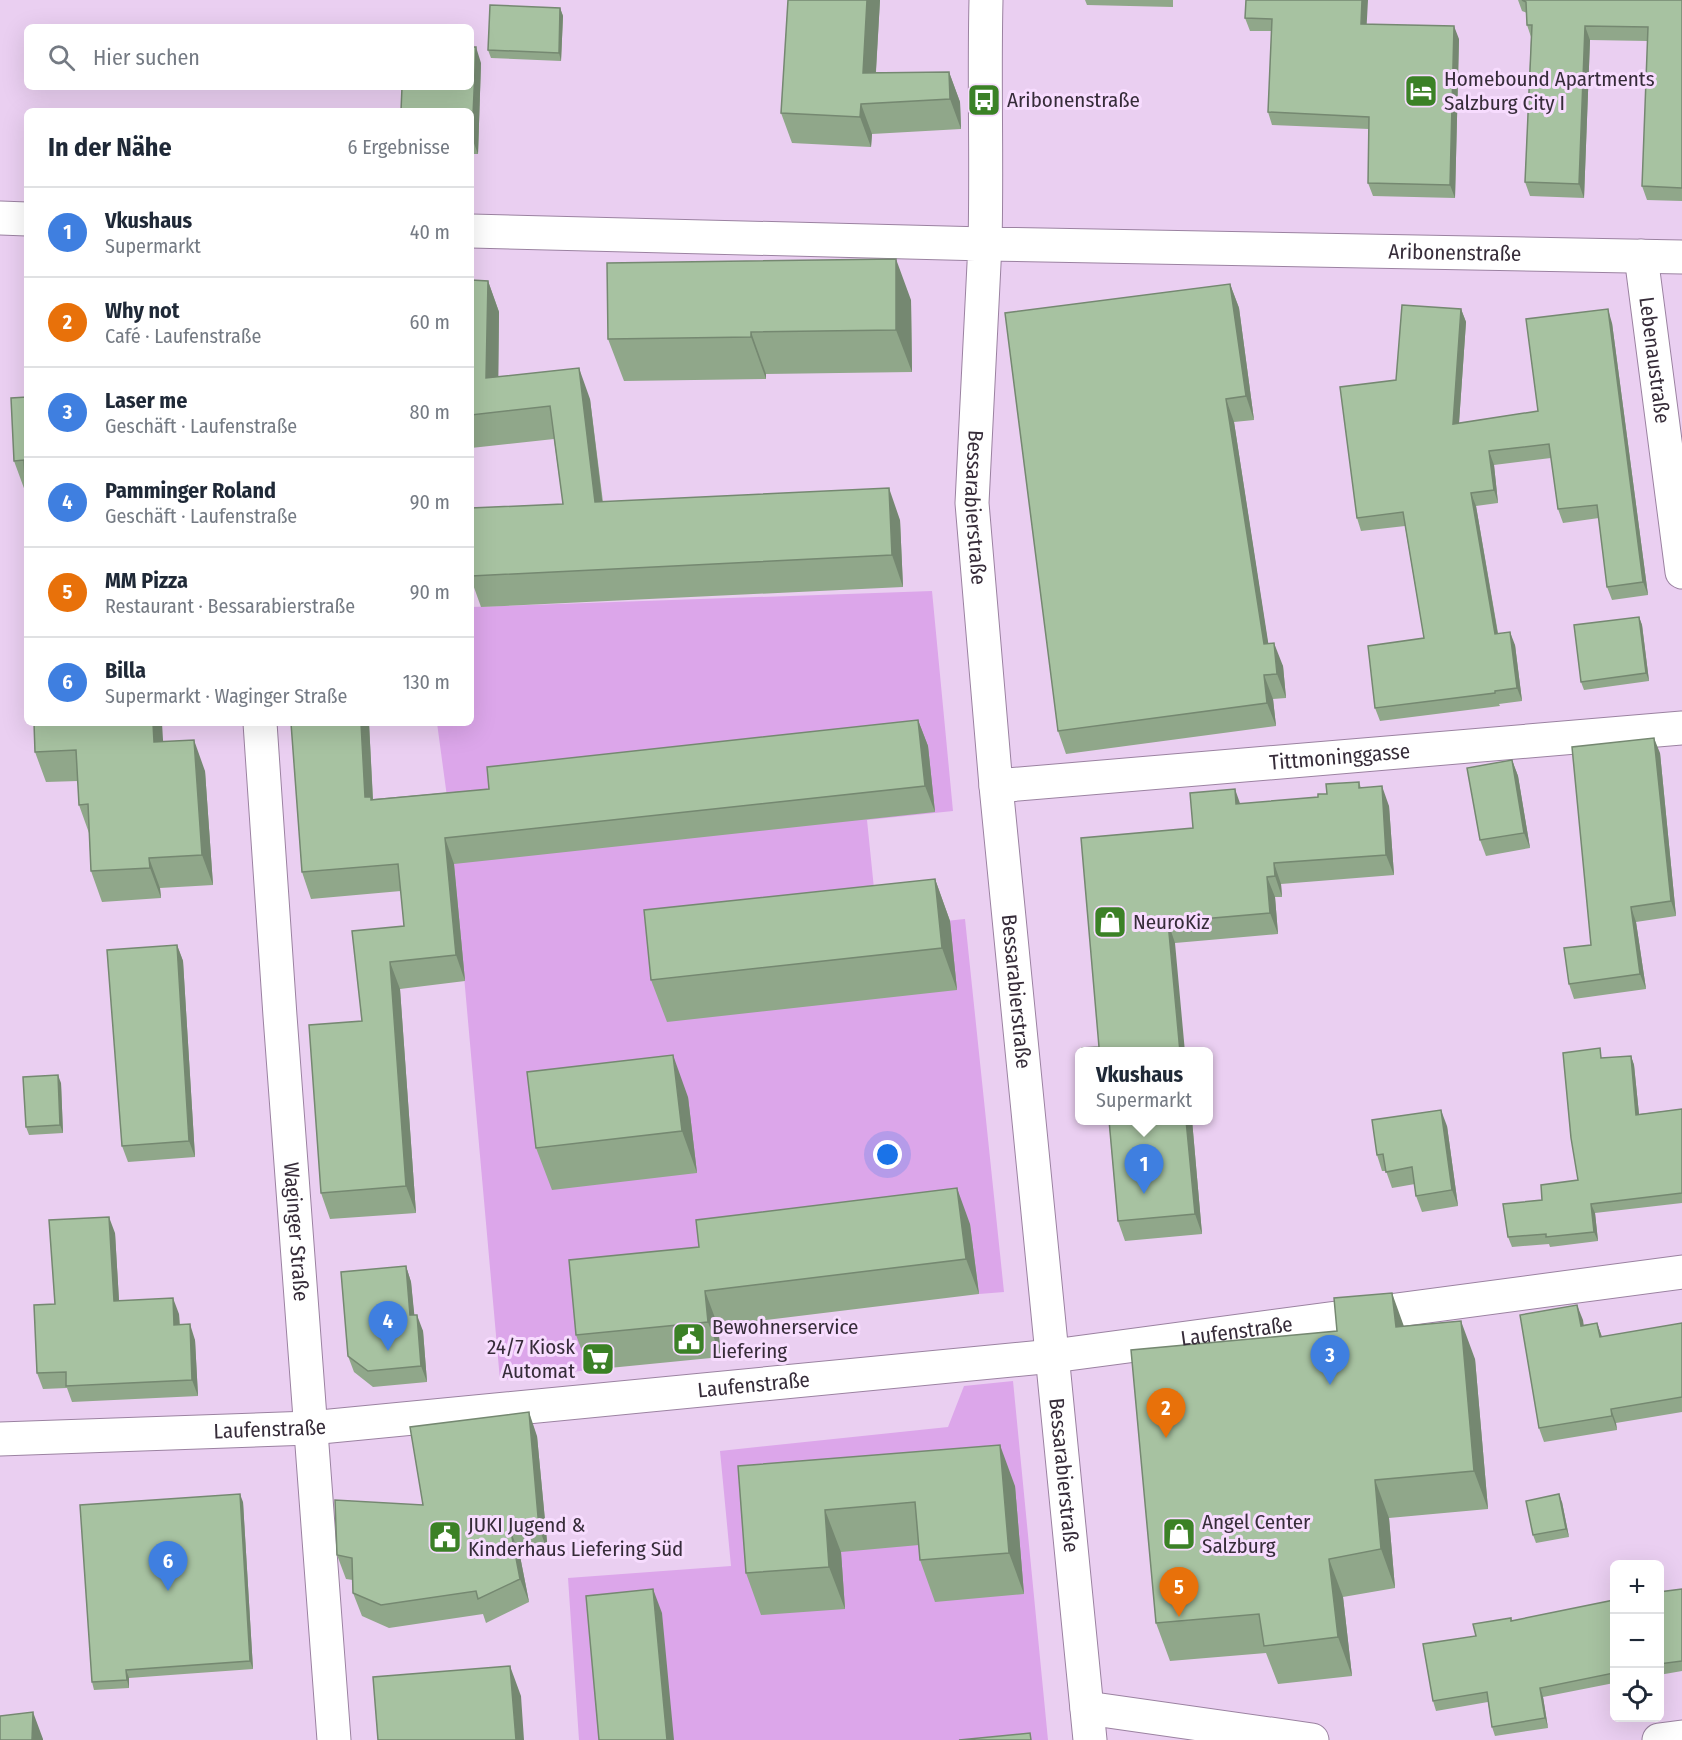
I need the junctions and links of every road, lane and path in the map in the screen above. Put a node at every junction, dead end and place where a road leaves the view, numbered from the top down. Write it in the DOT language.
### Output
graph roads {
  1 [pos="986,0"];
  2 [pos="0,218"];
  3 [pos="24,219"];
  4 [pos="474,231"];
  5 [pos="986,244"];
  6 [pos="1641,256"];
  7 [pos="1682,257"];
  8 [pos="1682,572"];
  9 [pos="260,726"];
  10 [pos="1682,728"];
  11 [pos="996,786"];
  12 [pos="1682,1272"];
  13 [pos="1053,1356"];
  14 [pos="310,1428"];
  15 [pos="0,1439"];
  16 [pos="1088,1724"];
  17 [pos="1682,1737"];
  18 [pos="334,1740"];
  19 [pos="1312,1740"];
  20 [pos="1659,1740"];
  1 -- 5 [label="street, Bessarabierstraße"];
  2 -- 3 [label="street"];
  4 -- 5 [label="street, Aribonenstraße"];
  5 -- 6 [label="street, Aribonenstraße"];
  5 -- 11 [label="street, Bessarabierstraße"];
  6 -- 7 [label="street, Aribonenstraße"];
  6 -- 8 [label="street, Lebenaustraße"];
  9 -- 14 [label="street, Waginger Straße"];
  10 -- 11 [label="street, Tittmoninggasse"];
  11 -- 13 [label="street, Bessarabierstraße"];
  12 -- 13 [label="street, Laufenstraße"];
  13 -- 14 [label="street, Laufenstraße"];
  13 -- 16 [label="street, Bessarabierstraße"];
  14 -- 15 [label="street, Laufenstraße"];
  14 -- 18 [label="street, Waginger Straße"];
  16 -- 19 [label="street"];
  17 -- 20 [label="street"];
}
